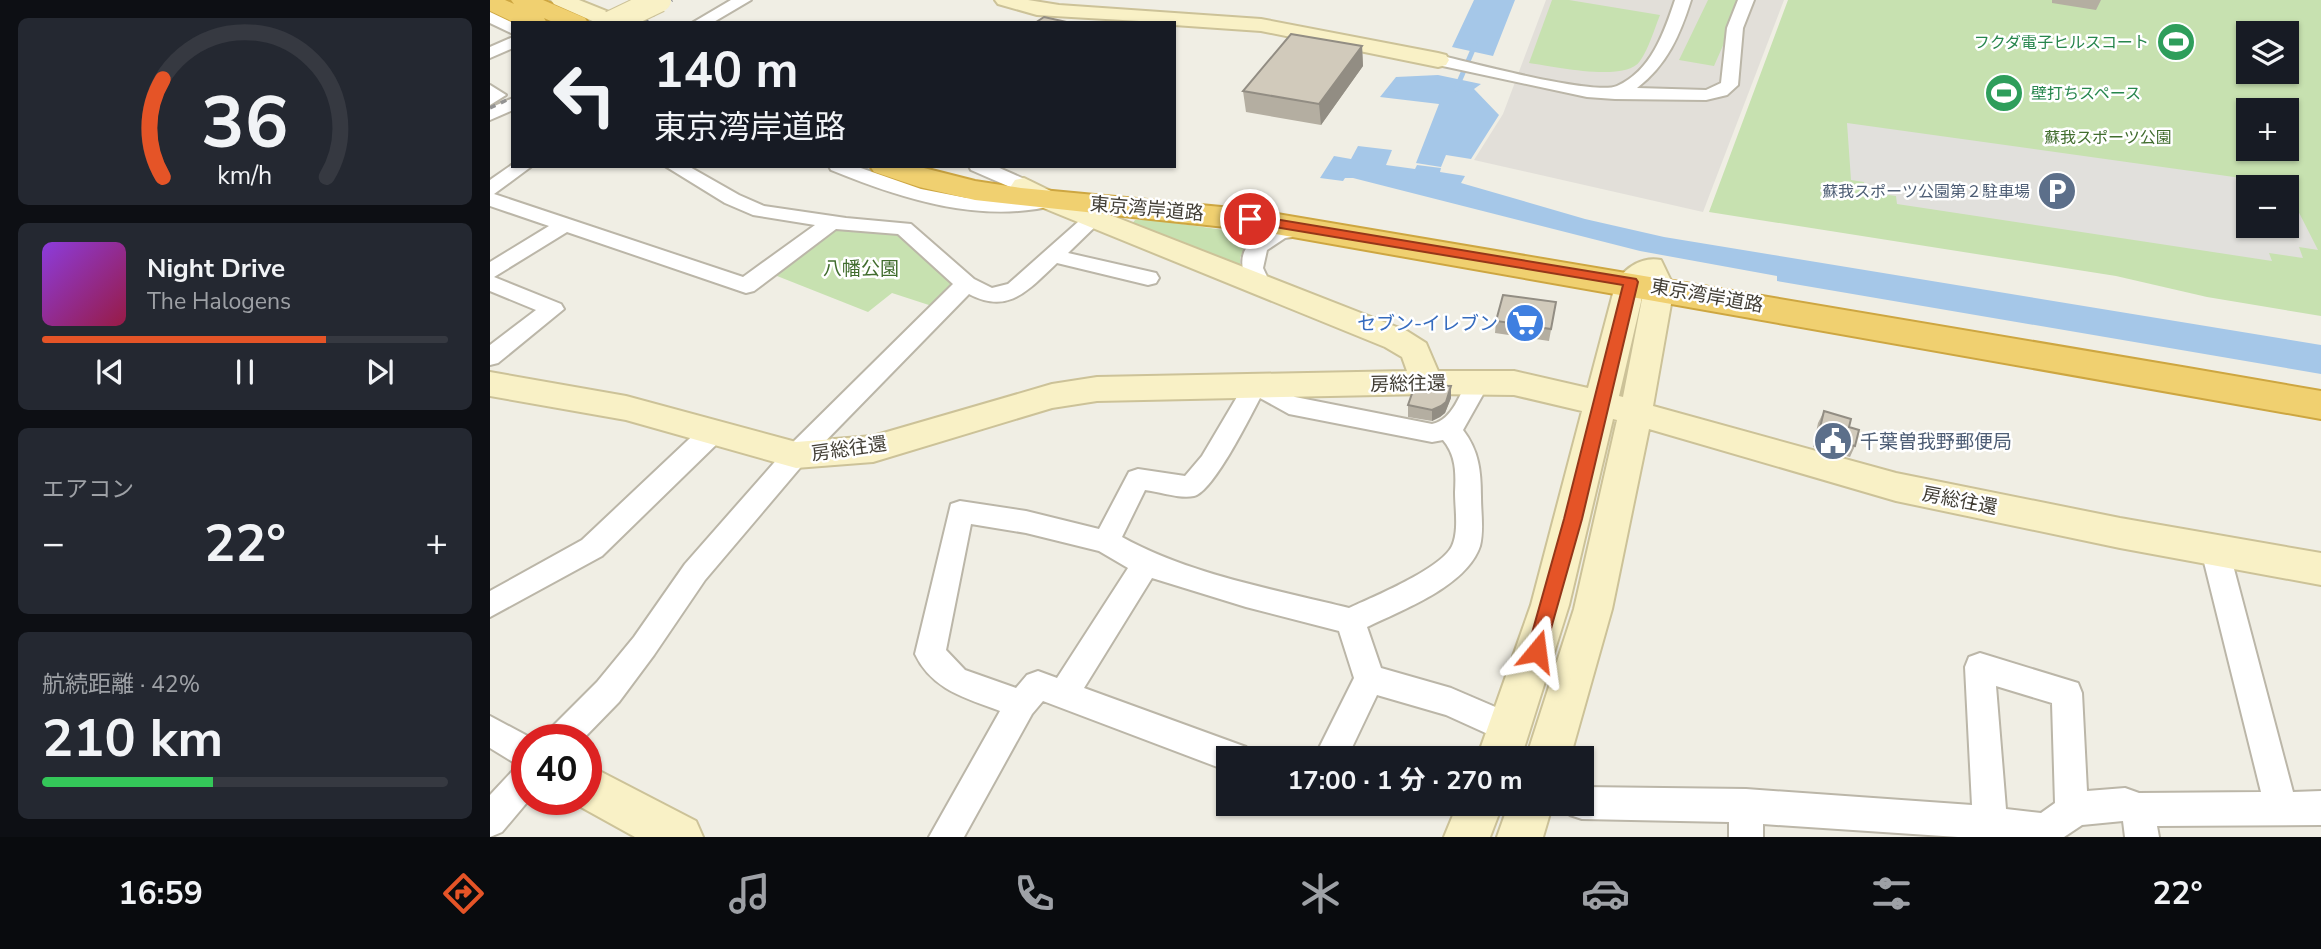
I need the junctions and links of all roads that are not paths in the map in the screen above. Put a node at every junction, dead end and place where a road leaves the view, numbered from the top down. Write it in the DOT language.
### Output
graph roads {
  1 [pos="523,0"];
  2 [pos="561,0"];
  3 [pos="659,0"];
  4 [pos="743,0"];
  5 [pos="1005,0"];
  6 [pos="1683,0"];
  7 [pos="1746,0"];
  8 [pos="490,2"];
  9 [pos="490,17"];
  10 [pos="531,21"];
  11 [pos="571,21"];
  12 [pos="608,21"];
  13 [pos="617,21"];
  14 [pos="704,21"];
  15 [pos="511,28"];
  16 [pos="511,43"];
  17 [pos="490,52"];
  18 [pos="1438,61"];
  19 [pos="490,90"];
  20 [pos="1614,94"];
  21 [pos="490,100"];
  22 [pos="511,104"];
  23 [pos="490,115"];
  24 [pos="520,168"];
  25 [pos="678,168"];
  26 [pos="843,168"];
  27 [pos="904,168"];
  28 [pos="949,173"];
  29 [pos="490,189"];
  30 [pos="1037,194"];
  31 [pos="490,199"];
  32 [pos="1094,218"];
  33 [pos="831,223"];
  34 [pos="566,224"];
  35 [pos="1311,230"];
  36 [pos="1053,256"];
  37 [pos="490,271"];
  38 [pos="1148,278"];
  39 [pos="1647,279"];
  40 [pos="490,283"];
  41 [pos="1259,283"];
  42 [pos="966,284"];
  43 [pos="490,357"];
  44 [pos="1427,382"];
  45 [pos="1478,382"];
  46 [pos="490,384"];
  47 [pos="2321,384"];
  48 [pos="1258,386"];
  49 [pos="1601,403"];
  50 [pos="2321,405"];
  51 [pos="1635,413"];
  52 [pos="1448,430"];
  53 [pos="713,432"];
  54 [pos="796,454"];
  55 [pos="1106,542"];
  56 [pos="2215,550"];
  57 [pos="1146,564"];
  58 [pos="2321,569"];
  59 [pos="490,605"];
  60 [pos="1351,621"];
  61 [pos="1369,679"];
  62 [pos="1064,693"];
  63 [pos="1021,704"];
  64 [pos="577,724"];
  65 [pos="490,731"];
  66 [pos="511,743"];
  67 [pos="1504,743"];
  68 [pos="1336,746"];
  69 [pos="1552,746"];
  70 [pos="1216,751"];
  71 [pos="602,795"];
  72 [pos="511,796"];
  73 [pos="1594,804"];
  74 [pos="2281,807"];
  75 [pos="2321,808"];
  76 [pos="2072,811"];
  77 [pos="1476,816"];
  78 [pos="1527,816"];
  79 [pos="490,820"];
  80 [pos="1746,822"];
  81 [pos="2140,823"];
  82 [pos="1990,825"];
  83 [pos="680,837"];
  84 [pos="946,837"];
  85 [pos="1467,837"];
  86 [pos="1520,837"];
  1 -- 11 [label="highway"];
  2 -- 12 [label="street"];
  3 -- 13 [label="street, bridge"];
  4 -- 14 [label="street"];
  5 -- 18 [label="street"];
  6 -- 20 [label="street"];
  7 -- 20 [label="street"];
  8 -- 10 [label="highway"];
  9 -- 15 [label="street"];
  16 -- 17 [label="street"];
  18 -- 20 [label="street"];
  19 -- 21 [label="street"];
  22 -- 23 [label="street"];
  24 -- 29 [label="street"];
  25 -- 33 [label="street"];
  26 -- 30 [label="street"];
  27 -- 28 [label="highway, 東京湾岸道路"];
  28 -- 30 [label="highway, 東京湾岸道路"];
  28 -- 30 [label="street"];
  30 -- 32 [label="street"];
  30 -- 35 [label="highway, 東京湾岸道路"];
  30 -- 39 [label="highway, 東京湾岸道路"];
  31 -- 34 [label="street"];
  32 -- 36 [label="street"];
  32 -- 41 [label="street"];
  33 -- 34 [label="street"];
  33 -- 42 [label="street"];
  34 -- 37 [label="street"];
  35 -- 39 [label="highway, 東京湾岸道路"];
  35 -- 41 [label="street"];
  36 -- 38 [label="street"];
  36 -- 42 [label="street"];
  39 -- 47 [label="highway, 東京湾岸道路"];
  39 -- 49 [label="street"];
  39 -- 50 [label="highway, 東京湾岸道路"];
  39 -- 51 [label="street"];
  40 -- 43 [label="street"];
  41 -- 44 [label="street"];
  42 -- 54 [label="street"];
  44 -- 45 [label="street, 房総往還"];
  44 -- 48 [label="street, 房総往還"];
  45 -- 49 [label="street, 房総往還"];
  45 -- 52 [label="street"];
  46 -- 53 [label="street, 房総往還"];
  48 -- 52 [label="street"];
  48 -- 54 [label="street, 房総往還"];
  48 -- 55 [label="street"];
  49 -- 51 [label="street, 房総往還"];
  49 -- 67 [label="street"];
  51 -- 56 [label="street, 房総往還"];
  51 -- 69 [label="street"];
  52 -- 60 [label="street"];
  53 -- 54 [label="street, 房総往還"];
  53 -- 59 [label="street"];
  54 -- 64 [label="street"];
  55 -- 57 [label="street"];
  55 -- 63 [label="street"];
  56 -- 58 [label="street, 房総往還"];
  56 -- 74 [label="street"];
  57 -- 60 [label="street"];
  57 -- 62 [label="street"];
  60 -- 61 [label="street"];
  61 -- 67 [label="street"];
  61 -- 68 [label="street"];
  62 -- 63 [label="street"];
  62 -- 70 [label="street"];
  63 -- 84 [label="street"];
  65 -- 66 [label="street"];
  71 -- 83 [label="street"];
  72 -- 79 [label="street"];
  73 -- 80 [label="street"];
  74 -- 75 [label="street"];
  74 -- 81 [label="street"];
  76 -- 81 [label="street"];
  76 -- 82 [label="street"];
  76 -- 82 [label="street"];
  77 -- 85 [label="street"];
  78 -- 86 [label="street"];
  80 -- 82 [label="street"];
}
